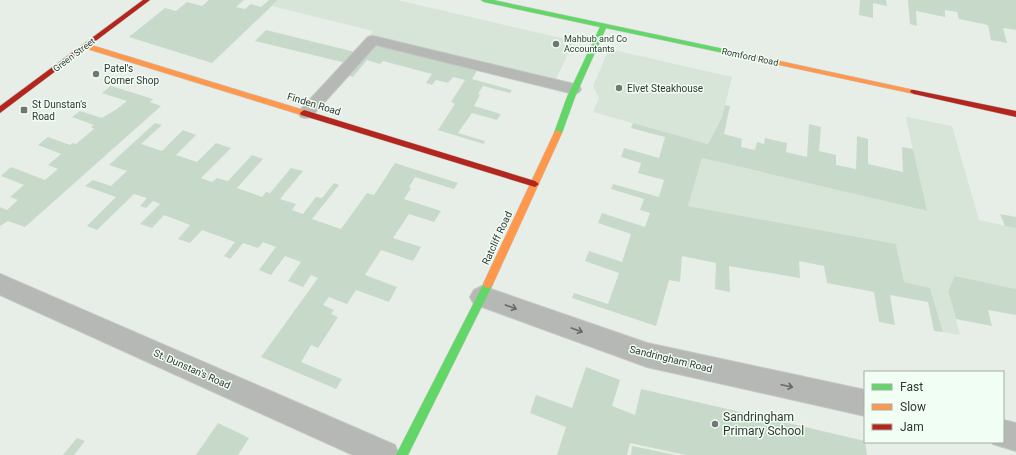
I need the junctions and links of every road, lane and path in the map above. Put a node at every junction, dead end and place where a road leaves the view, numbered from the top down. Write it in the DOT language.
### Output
graph roads {
  1 [pos="147,0"];
  2 [pos="484,0"];
  3 [pos="604,26"];
  4 [pos="86,46"];
  5 [pos="574,89"];
  6 [pos="0,110"];
  7 [pos="306,113"];
  8 [pos="1016,114"];
  9 [pos="535,184"];
  10 [pos="0,284"];
  11 [pos="482,297"];
  12 [pos="864,404"];
  13 [pos="1004,434"];
  14 [pos="1016,437"];
  15 [pos="385,455"];
  16 [pos="402,455"];
  1 -- 4 [label="street, Green Street"];
  2 -- 3 [label="street, Romford Road"];
  3 -- 5 [label="street, Ratcliff Road"];
  3 -- 8 [label="street, Romford Road"];
  4 -- 6 [label="street, Green Street"];
  4 -- 7 [label="street, Finden Road"];
  5 -- 7 [label="lane"];
  5 -- 9 [label="street, Ratcliff Road"];
  7 -- 9 [label="street, Finden Road"];
  9 -- 11 [label="street, Ratcliff Road"];
  10 -- 15 [label="street, St. Dunstan's Road"];
  11 -- 12 [label="street, Sandringham Road, one-way"];
  11 -- 16 [label="street, Ratcliff Road"];
  13 -- 14 [label="street"];
}
